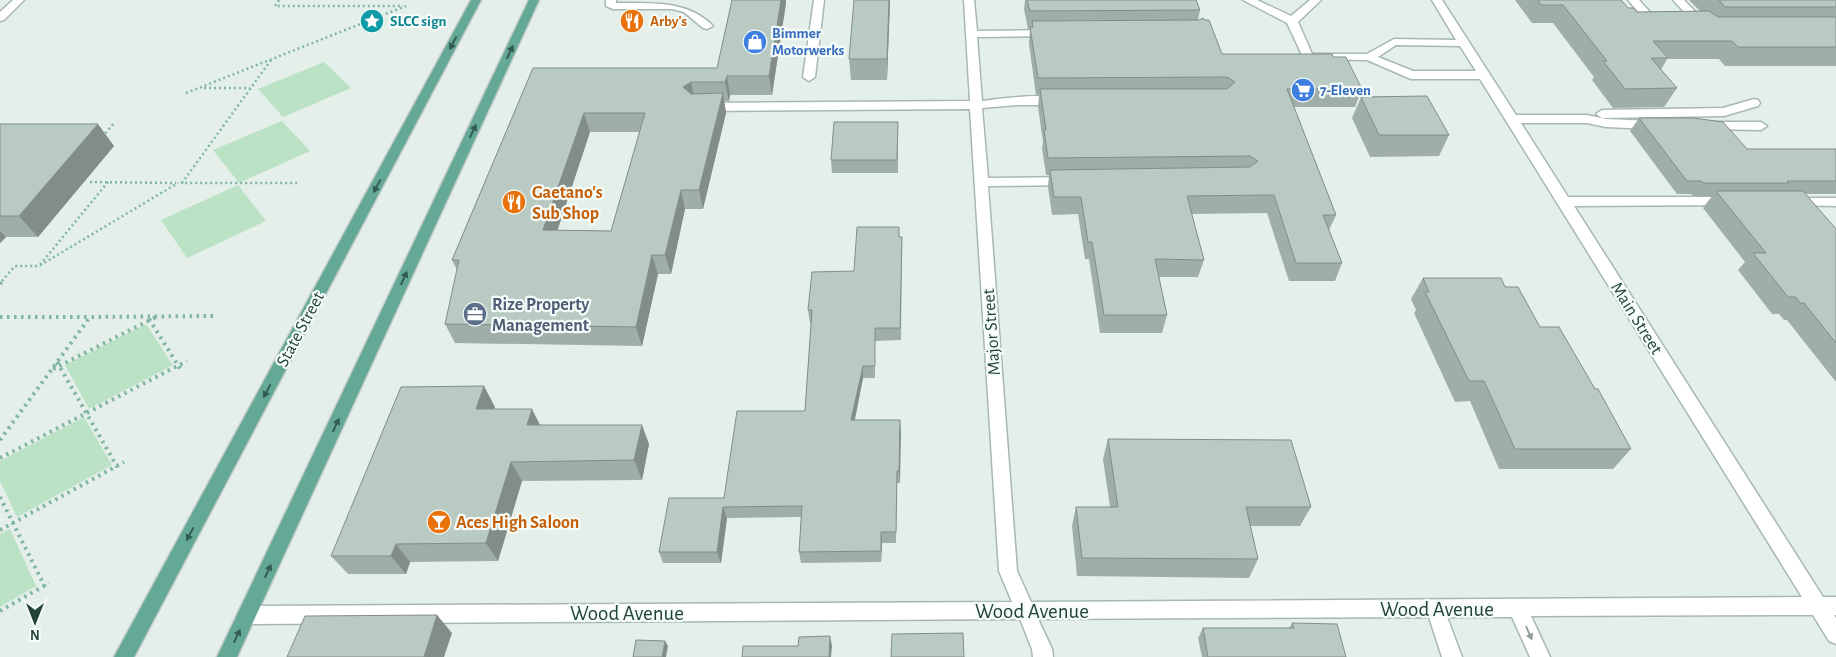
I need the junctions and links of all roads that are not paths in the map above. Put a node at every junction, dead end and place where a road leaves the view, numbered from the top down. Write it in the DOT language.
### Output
graph roads {
  1 [pos="19,0"];
  2 [pos="476,0"];
  3 [pos="534,0"];
  4 [pos="611,0"];
  5 [pos="819,0"];
  6 [pos="969,0"];
  7 [pos="1248,0"];
  8 [pos="1316,0"];
  9 [pos="1437,0"];
  10 [pos="1633,0"];
  11 [pos="1678,0"];
  12 [pos="0,18"];
  13 [pos="1292,21"];
  14 [pos="1652,21"];
  15 [pos="707,26"];
  16 [pos="1716,30"];
  17 [pos="1059,33"];
  18 [pos="971,34"];
  19 [pos="1464,42"];
  20 [pos="1369,57"];
  21 [pos="1484,75"];
  22 [pos="809,77"];
  23 [pos="1066,101"];
  24 [pos="1754,103"];
  25 [pos="975,105"];
  26 [pos="695,107"];
  27 [pos="1512,119"];
  28 [pos="1587,119"];
  29 [pos="1761,126"];
  30 [pos="1085,181"];
  31 [pos="981,182"];
  32 [pos="1564,202"];
  33 [pos="1736,202"];
  34 [pos="1776,202"];
  35 [pos="1836,202"];
  36 [pos="1827,606"];
  37 [pos="1435,608"];
  38 [pos="1518,608"];
  39 [pos="1026,611"];
  40 [pos="247,615"];
  41 [pos="1836,636"];
  42 [pos="124,657"];
  43 [pos="228,657"];
  44 [pos="1043,657"];
  45 [pos="1452,657"];
  46 [pos="1540,657"];
  1 -- 12 [label="street"];
  2 -- 42 [label="main road, State Street, one-way"];
  40 -- 3 [label="main road, one-way"];
  4 -- 15 [label="street"];
  5 -- 22 [label="street"];
  6 -- 18 [label="street, Major Street"];
  7 -- 13 [label="street"];
  8 -- 13 [label="street"];
  9 -- 19 [label="street, Main Street"];
  10 -- 14 [label="street"];
  11 -- 16 [label="street"];
  13 -- 20 [label="street"];
  17 -- 18 [label="street"];
  18 -- 25 [label="street, Major Street"];
  19 -- 20 [label="street"];
  19 -- 21 [label="street, Main Street"];
  20 -- 21 [label="street"];
  21 -- 27 [label="street, Main Street"];
  23 -- 25 [label="street"];
  24 -- 28 [label="street"];
  25 -- 26 [label="street"];
  25 -- 31 [label="street, Major Street"];
  27 -- 28 [label="street"];
  27 -- 32 [label="street, Main Street"];
  28 -- 29 [label="street"];
  30 -- 31 [label="street"];
  31 -- 39 [label="street, Major Street"];
  32 -- 33 [label="street"];
  32 -- 36 [label="street, Main Street"];
  34 -- 35 [label="street"];
  36 -- 38 [label="street, Wood Avenue"];
  36 -- 41 [label="street, Main Street"];
  37 -- 38 [label="street, Wood Avenue"];
  37 -- 39 [label="street, Wood Avenue"];
  37 -- 45 [label="street"];
  38 -- 46 [label="street, one-way"];
  39 -- 40 [label="street, Wood Avenue"];
  39 -- 44 [label="street, Major Street"];
  43 -- 40 [label="main road, one-way"];
}
